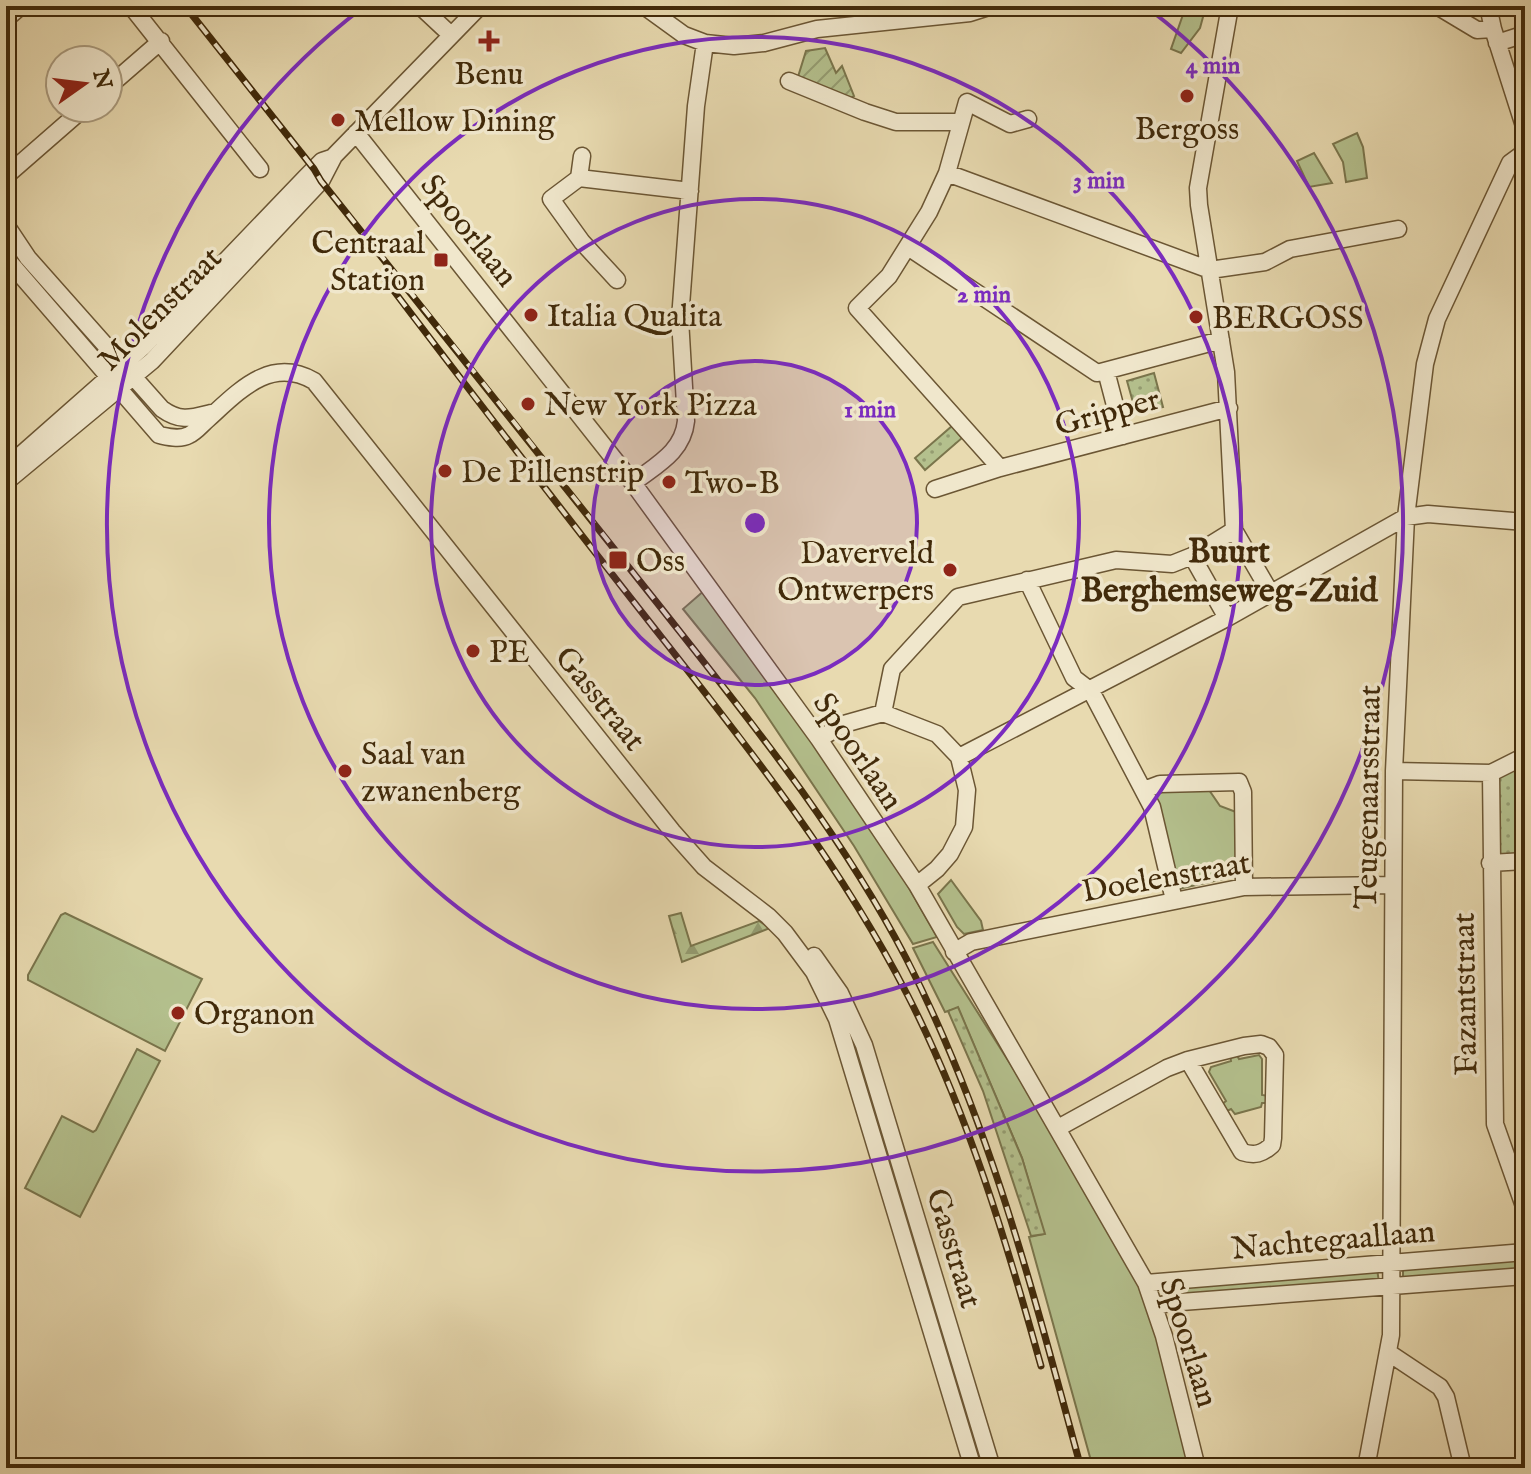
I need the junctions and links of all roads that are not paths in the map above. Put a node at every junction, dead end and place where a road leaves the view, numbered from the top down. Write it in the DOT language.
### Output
graph roads {
  1 [pos="21,6"];
  2 [pos="131,6"];
  3 [pos="420,6"];
  4 [pos="480,6"];
  5 [pos="644,6"];
  6 [pos="992,6"];
  7 [pos="1230,6"];
  8 [pos="1437,6"];
  9 [pos="1488,6"];
  10 [pos="6,19"];
  11 [pos="1525,34"];
  12 [pos="451,35"];
  13 [pos="1495,36"];
  14 [pos="161,41"];
  15 [pos="705,43"];
  16 [pos="124,73"];
  17 [pos="789,81"];
  18 [pos="1028,119"];
  19 [pos="960,122"];
  20 [pos="66,124"];
  21 [pos="1525,129"];
  22 [pos="356,133"];
  23 [pos="1525,152"];
  24 [pos="334,156"];
  25 [pos="582,156"];
  26 [pos="260,169"];
  27 [pos="947,173"];
  28 [pos="6,176"];
  29 [pos="579,178"];
  30 [pos="690,191"];
  31 [pos="6,225"];
  32 [pos="1398,229"];
  33 [pos="908,247"];
  34 [pos="6,258"];
  35 [pos="1210,270"];
  36 [pos="617,280"];
  37 [pos="1221,340"];
  38 [pos="122,365"];
  39 [pos="1106,371"];
  40 [pos="134,378"];
  41 [pos="114,383"];
  42 [pos="1229,408"];
  43 [pos="215,412"];
  44 [pos="1123,436"];
  45 [pos="6,468"];
  46 [pos="1000,468"];
  47 [pos="6,482"];
  48 [pos="633,483"];
  49 [pos="935,489"];
  50 [pos="1406,517"];
  51 [pos="1525,522"];
  52 [pos="1234,530"];
  53 [pos="1192,556"];
  54 [pos="1027,580"];
  55 [pos="1270,592"];
  56 [pos="1227,618"];
  57 [pos="1091,691"];
  58 [pos="883,713"];
  59 [pos="819,739"];
  60 [pos="1525,756"];
  61 [pos="959,757"];
  62 [pos="1394,771"];
  63 [pos="1491,773"];
  64 [pos="1144,790"];
  65 [pos="1525,861"];
  66 [pos="1490,863"];
  67 [pos="917,885"];
  68 [pos="1392,885"];
  69 [pos="1244,887"];
  70 [pos="1174,900"];
  71 [pos="954,952"];
  72 [pos="855,1048"];
  73 [pos="1188,1060"];
  74 [pos="1058,1128"];
  75 [pos="1525,1209"];
  76 [pos="1525,1252"];
  77 [pos="1390,1263"];
  78 [pos="1525,1276"];
  79 [pos="1146,1283"];
  80 [pos="1392,1286"];
  81 [pos="1156,1307"];
  82 [pos="1389,1353"];
  83 [pos="973,1468"];
  84 [pos="992,1468"];
  85 [pos="1197,1468"];
  86 [pos="1366,1468"];
  87 [pos="1463,1468"];
  1 -- 10 [label="street"];
  2 -- 14 [label="street"];
  3 -- 12 [label="street"];
  4 -- 12 [label="street, Molenstraat"];
  5 -- 15 [label="street"];
  6 -- 15 [label="street"];
  7 -- 35 [label="street"];
  8 -- 13 [label="street"];
  9 -- 13 [label="street"];
  11 -- 13 [label="street"];
  12 -- 22 [label="street, Molenstraat"];
  13 -- 21 [label="street"];
  14 -- 16 [label="street"];
  14 -- 26 [label="street"];
  15 -- 30 [label="street"];
  17 -- 19 [label="street"];
  18 -- 19 [label="street"];
  19 -- 27 [label="street"];
  20 -- 28 [label="street"];
  22 -- 24 [label="street, Molenstraat"];
  22 -- 48 [label="street, Spoorlaan"];
  23 -- 50 [label="street, Teugenaarsstraat"];
  24 -- 38 [label="street, Molenstraat"];
  24 -- 40 [label="street, Molenstraat"];
  25 -- 29 [label="street"];
  27 -- 33 [label="street"];
  27 -- 35 [label="street"];
  29 -- 30 [label="street"];
  29 -- 36 [label="street"];
  30 -- 48 [label="street"];
  31 -- 38 [label="street, Gasstraat"];
  32 -- 35 [label="street"];
  33 -- 39 [label="street"];
  33 -- 46 [label="street"];
  34 -- 41 [label="street, Gasstraat"];
  35 -- 37 [label="street"];
  37 -- 39 [label="street"];
  37 -- 42 [label="street"];
  38 -- 40 [label="street, Gasstraat"];
  38 -- 41 [label="street, Molenstraat"];
  39 -- 44 [label="street"];
  40 -- 41 [label="street, Molenstraat"];
  40 -- 43 [label="street, Gasstraat"];
  41 -- 43 [label="street, Gasstraat"];
  41 -- 45 [label="street, Molenstraat"];
  41 -- 47 [label="street, Molenstraat"];
  42 -- 44 [label="street, Gripper"];
  42 -- 52 [label="street"];
  43 -- 72 [label="street, Gasstraat"];
  44 -- 46 [label="street, Gripper"];
  46 -- 49 [label="street, Gripper"];
  48 -- 59 [label="street, Spoorlaan"];
  50 -- 51 [label="street"];
  50 -- 55 [label="street"];
  50 -- 62 [label="street, Teugenaarsstraat"];
  52 -- 53 [label="street"];
  52 -- 55 [label="street"];
  53 -- 54 [label="street"];
  53 -- 56 [label="street"];
  54 -- 57 [label="street"];
  54 -- 58 [label="street"];
  55 -- 56 [label="street"];
  56 -- 57 [label="street"];
  57 -- 61 [label="street"];
  57 -- 64 [label="street"];
  58 -- 59 [label="street"];
  58 -- 61 [label="street"];
  59 -- 67 [label="street, Spoorlaan"];
  60 -- 63 [label="street"];
  61 -- 67 [label="street"];
  62 -- 63 [label="street"];
  62 -- 68 [label="street, Teugenaarsstraat"];
  63 -- 66 [label="street, Fazantstraat"];
  64 -- 69 [label="street"];
  64 -- 70 [label="street"];
  65 -- 66 [label="street"];
  66 -- 75 [label="street, Fazantstraat"];
  67 -- 71 [label="street, Spoorlaan"];
  68 -- 69 [label="street, Doelenstraat"];
  68 -- 77 [label="street, Teugenaarsstraat"];
  69 -- 70 [label="street, Doelenstraat"];
  70 -- 71 [label="street, Doelenstraat"];
  71 -- 74 [label="street, Spoorlaan"];
  72 -- 83 [label="street, Gasstraat"];
  72 -- 84 [label="street, Gasstraat"];
  73 -- 73 [label="street"];
  73 -- 74 [label="street"];
  74 -- 79 [label="street, Spoorlaan"];
  76 -- 77 [label="street, Nachtegaallaan"];
  77 -- 79 [label="street, Nachtegaallaan"];
  77 -- 80 [label="street, Teugenaarsstraat"];
  78 -- 80 [label="street, Nachtegaallaan"];
  79 -- 81 [label="street, Spoorlaan"];
  80 -- 81 [label="street, Nachtegaallaan"];
  80 -- 82 [label="street, Teugenaarsstraat"];
  81 -- 85 [label="street, Spoorlaan"];
  82 -- 86 [label="street, Teugenaarsstraat"];
  82 -- 87 [label="street"];
}
